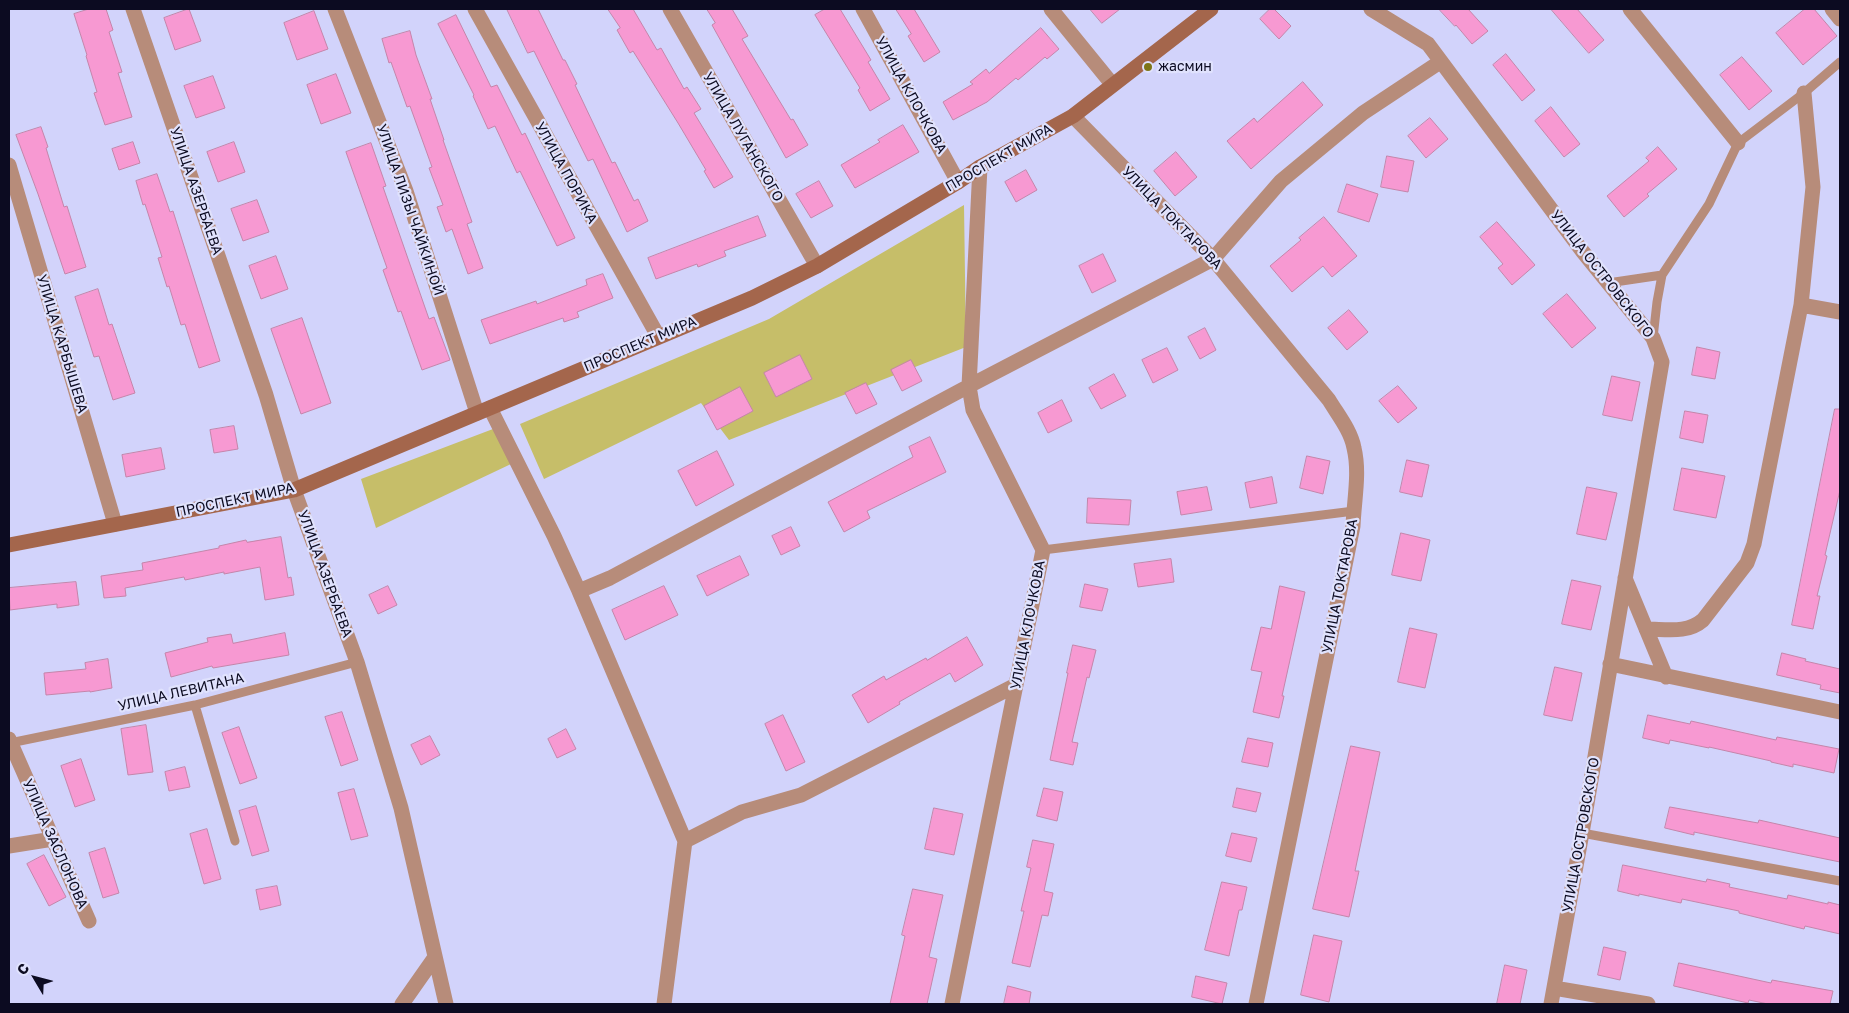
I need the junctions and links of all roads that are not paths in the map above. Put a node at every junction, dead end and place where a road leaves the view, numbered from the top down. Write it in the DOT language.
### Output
graph roads {
  1 [pos="133,9"];
  2 [pos="335,9"];
  3 [pos="475,9"];
  4 [pos="670,9"];
  5 [pos="863,9"];
  6 [pos="1051,9"];
  7 [pos="1212,9"];
  8 [pos="1371,9"];
  9 [pos="1630,9"];
  10 [pos="1832,9"];
  11 [pos="1840,18"];
  12 [pos="1440,62"];
  13 [pos="1840,62"];
  14 [pos="1112,84"];
  15 [pos="1804,93"];
  16 [pos="1073,116"];
  17 [pos="1738,143"];
  18 [pos="9,165"];
  19 [pos="980,166"];
  20 [pos="958,182"];
  21 [pos="1213,259"];
  22 [pos="817,266"];
  23 [pos="1662,275"];
  24 [pos="1608,283"];
  25 [pos="1801,305"];
  26 [pos="1840,312"];
  27 [pos="658,336"];
  28 [pos="1653,338"];
  29 [pos="969,386"];
  30 [pos="483,410"];
  31 [pos="294,490"];
  32 [pos="1354,511"];
  33 [pos="116,524"];
  34 [pos="9,545"];
  35 [pos="1043,550"];
  36 [pos="1625,578"];
  37 [pos="579,591"];
  38 [pos="1646,629"];
  39 [pos="357,662"];
  40 [pos="1610,664"];
  41 [pos="1666,678"];
  42 [pos="1016,685"];
  43 [pos="195,705"];
  44 [pos="1840,712"];
  45 [pos="10,741"];
  46 [pos="1582,833"];
  47 [pos="54,839"];
  48 [pos="234,841"];
  49 [pos="685,841"];
  50 [pos="9,846"];
  51 [pos="1840,881"];
  52 [pos="89,921"];
  53 [pos="436,957"];
  54 [pos="1554,988"];
  55 [pos="402,1004"];
  56 [pos="446,1004"];
  57 [pos="664,1004"];
  58 [pos="952,1004"];
  59 [pos="1256,1004"];
  60 [pos="1551,1004"];
  61 [pos="1648,1004"];
  1 -- 31 [label="street, УЛИЦА АЗЕРБАЕВА"];
  2 -- 30 [label="street, УЛИЦА ЛИЗЫ ЧАЙКИНОЙ"];
  3 -- 27 [label="street, УЛИЦА ПОРИКА"];
  4 -- 22 [label="street, УЛИЦА ЛУГАНСКОГО"];
  5 -- 20 [label="street, УЛИЦА КЛОЧКОВА"];
  6 -- 14 [label="street"];
  7 -- 14 [label="main road, ПРОСПЕКТ МИРА"];
  8 -- 12 [label="street, УЛИЦА ОСТРОВСКОГО"];
  9 -- 17 [label="street"];
  10 -- 11 [label="street"];
  12 -- 21 [label="street"];
  12 -- 24 [label="street, УЛИЦА ОСТРОВСКОГО"];
  13 -- 15 [label="lane"];
  14 -- 16 [label="main road, ПРОСПЕКТ МИРА"];
  15 -- 17 [label="lane"];
  15 -- 25 [label="street"];
  16 -- 19 [label="main road, ПРОСПЕКТ МИРА"];
  16 -- 21 [label="street, УЛИЦА ТОКТАРОВА"];
  17 -- 23 [label="lane"];
  18 -- 33 [label="street, УЛИЦА КАРБЫШЕВА"];
  19 -- 20 [label="main road, ПРОСПЕКТ МИРА"];
  19 -- 29 [label="street, УЛИЦА КЛОЧКОВА"];
  20 -- 22 [label="main road, ПРОСПЕКТ МИРА"];
  21 -- 29 [label="street"];
  21 -- 32 [label="street, УЛИЦА ТОКТАРОВА"];
  22 -- 27 [label="main road, ПРОСПЕКТ МИРА"];
  23 -- 24 [label="lane"];
  23 -- 28 [label="lane"];
  24 -- 28 [label="street, УЛИЦА ОСТРОВСКОГО"];
  25 -- 26 [label="street"];
  25 -- 38 [label="street"];
  27 -- 30 [label="main road, ПРОСПЕКТ МИРА"];
  28 -- 36 [label="street, УЛИЦА ОСТРОВСКОГО"];
  29 -- 35 [label="street, УЛИЦА КЛОЧКОВА"];
  29 -- 37 [label="street"];
  30 -- 31 [label="main road, ПРОСПЕКТ МИРА"];
  30 -- 37 [label="street, УЛИЦА ЛИЗЫ ЧАЙКИНОЙ"];
  31 -- 33 [label="main road, ПРОСПЕКТ МИРА"];
  31 -- 39 [label="street, УЛИЦА АЗЕРБАЕВА"];
  32 -- 35 [label="lane"];
  32 -- 59 [label="street, УЛИЦА ТОКТАРОВА"];
  33 -- 34 [label="main road, ПРОСПЕКТ МИРА"];
  35 -- 42 [label="street, УЛИЦА КЛОЧКОВА"];
  36 -- 38 [label="street"];
  36 -- 40 [label="street, УЛИЦА ОСТРОВСКОГО"];
  37 -- 49 [label="street, УЛИЦА ЛИЗЫ ЧАЙКИНОЙ"];
  38 -- 41 [label="street"];
  39 -- 43 [label="lane, УЛИЦА ЛЕВИТАНА"];
  39 -- 53 [label="street, УЛИЦА АЗЕРБАЕВА"];
  40 -- 41 [label="street"];
  40 -- 46 [label="street, УЛИЦА ОСТРОВСКОГО"];
  41 -- 44 [label="street"];
  42 -- 49 [label="street"];
  42 -- 58 [label="street, УЛИЦА КЛОЧКОВА"];
  43 -- 45 [label="lane, УЛИЦА ЛЕВИТАНА"];
  43 -- 48 [label="lane"];
  45 -- 47 [label="street, УЛИЦА ЗАСЛОНОВА"];
  46 -- 51 [label="lane"];
  46 -- 54 [label="street, УЛИЦА ОСТРОВСКОГО"];
  47 -- 50 [label="street"];
  47 -- 52 [label="street, УЛИЦА ЗАСЛОНОВА"];
  49 -- 57 [label="street"];
  53 -- 55 [label="street"];
  53 -- 56 [label="street, УЛИЦА АЗЕРБАЕВА"];
  54 -- 60 [label="street, УЛИЦА ОСТРОВСКОГО"];
  54 -- 61 [label="street"];
}
